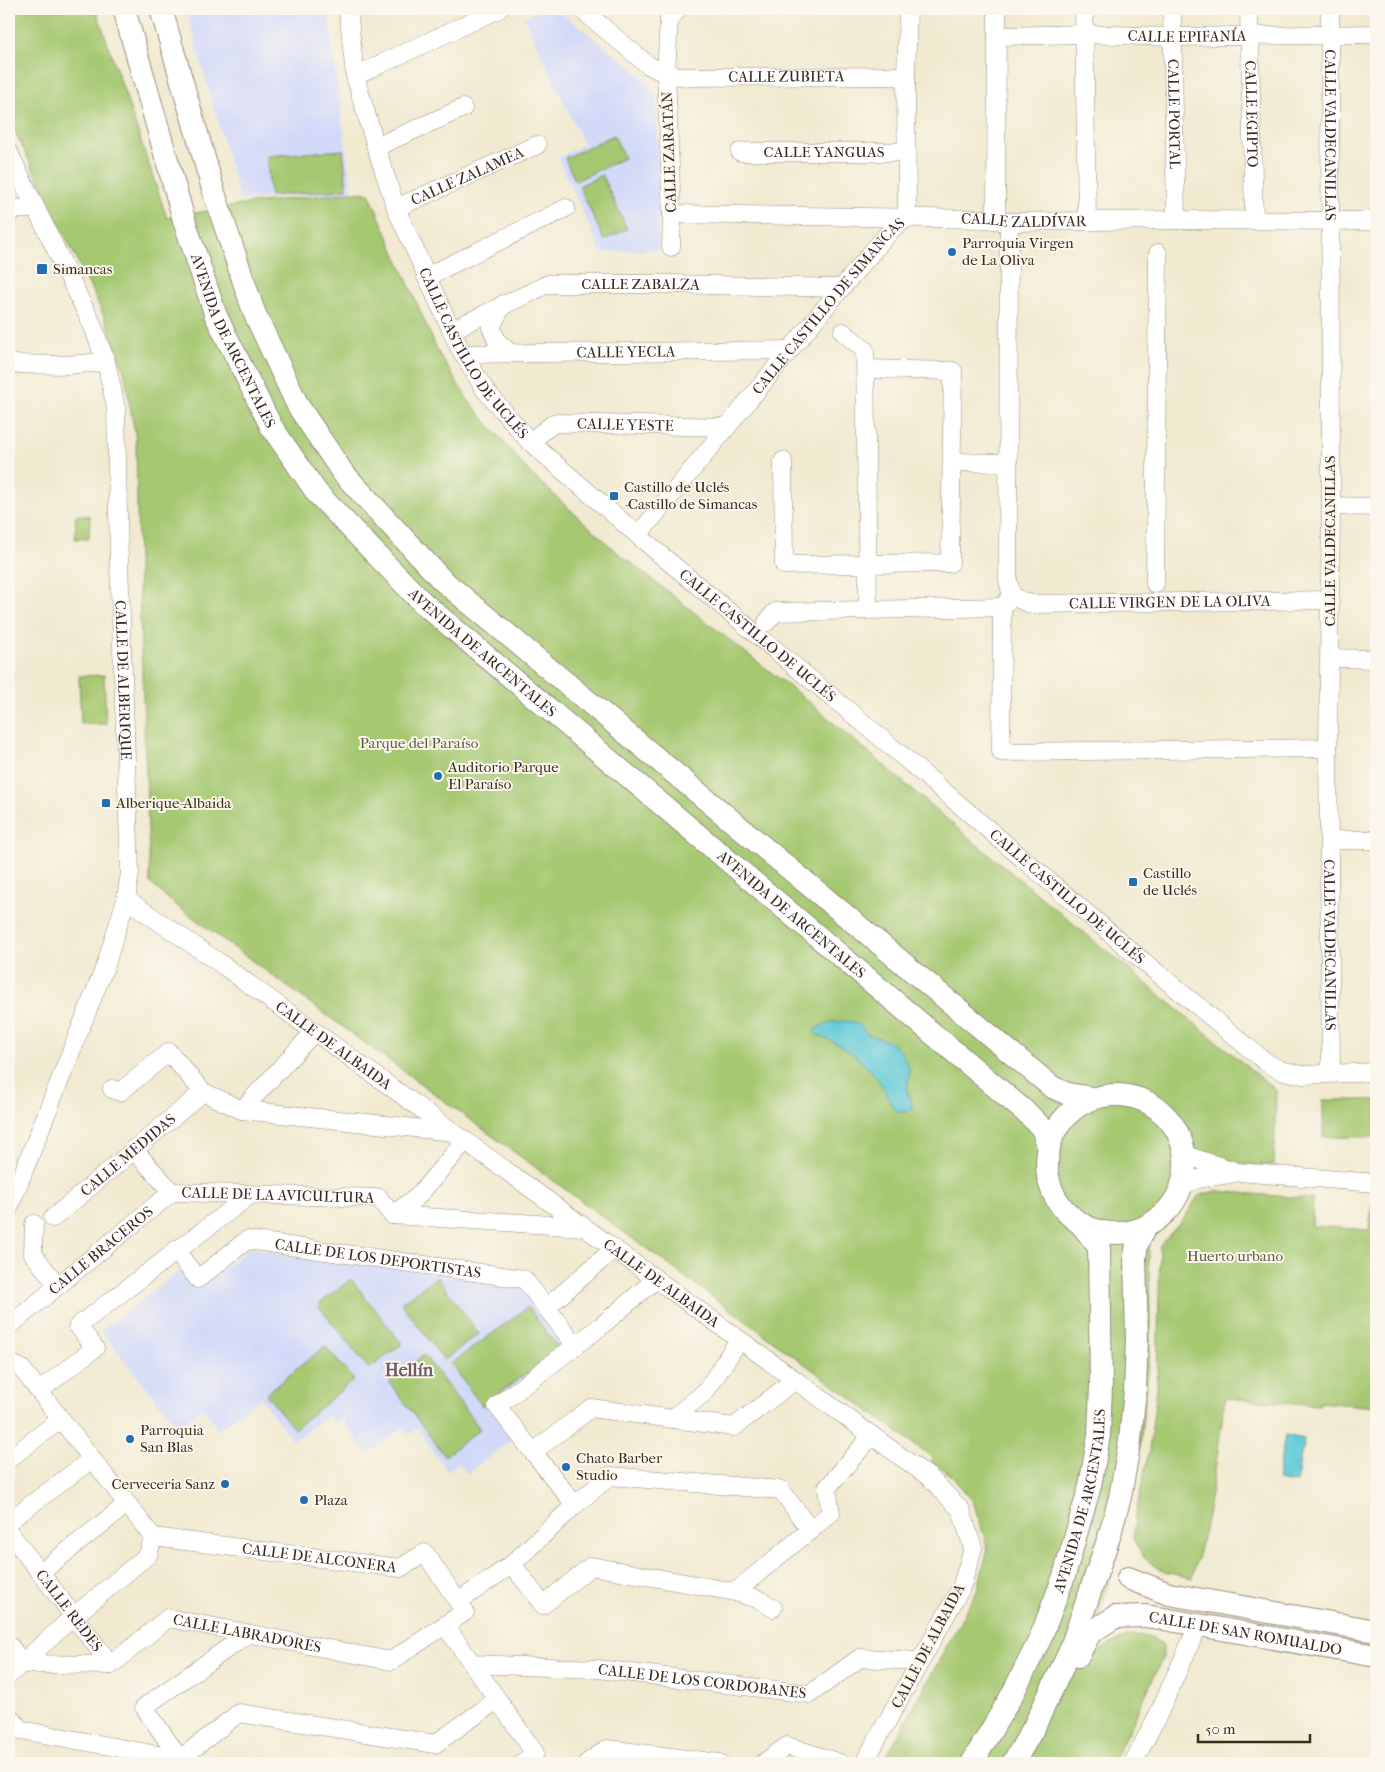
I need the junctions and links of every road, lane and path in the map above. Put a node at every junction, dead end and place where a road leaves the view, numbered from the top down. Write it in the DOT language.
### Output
graph roads {
  1 [pos="124,9"];
  2 [pos="161,9"];
  3 [pos="348,9"];
  4 [pos="499,9"];
  5 [pos="581,9"];
  6 [pos="678,9"];
  7 [pos="997,9"];
  8 [pos="1084,9"];
  9 [pos="1172,9"];
  10 [pos="1250,9"];
  11 [pos="1330,9"];
  12 [pos="902,11"];
  13 [pos="1084,34"];
  14 [pos="1330,34"];
  15 [pos="1376,34"];
  16 [pos="997,36"];
  17 [pos="1172,36"];
  18 [pos="1250,36"];
  19 [pos="666,74"];
  20 [pos="355,76"];
  21 [pos="906,76"];
  22 [pos="463,108"];
  23 [pos="537,145"];
  24 [pos="376,147"];
  25 [pos="740,152"];
  26 [pos="907,152"];
  27 [pos="9,153"];
  28 [pos="34,205"];
  29 [pos="396,208"];
  30 [pos="566,208"];
  31 [pos="9,209"];
  32 [pos="672,214"];
  33 [pos="907,218"];
  34 [pos="1176,220"];
  35 [pos="1254,220"];
  36 [pos="1376,220"];
  37 [pos="1003,221"];
  38 [pos="1087,221"];
  39 [pos="1331,221"];
  40 [pos="671,248"];
  41 [pos="1158,253"];
  42 [pos="426,277"];
  43 [pos="840,288"];
  44 [pos="503,304"];
  45 [pos="452,330"];
  46 [pos="843,332"];
  47 [pos="788,350"];
  48 [pos="510,353"];
  49 [pos="464,354"];
  50 [pos="106,362"];
  51 [pos="9,364"];
  52 [pos="866,369"];
  53 [pos="727,426"];
  54 [pos="530,442"];
  55 [pos="783,461"];
  56 [pos="952,462"];
  57 [pos="1007,463"];
  58 [pos="1332,506"];
  59 [pos="1376,507"];
  60 [pos="638,535"];
  61 [pos="868,564"];
  62 [pos="1155,584"];
  63 [pos="1330,600"];
  64 [pos="1007,602"];
  65 [pos="868,609"];
  66 [pos="767,622"];
  67 [pos="1329,658"];
  68 [pos="1376,659"];
  69 [pos="1328,748"];
  70 [pos="1329,840"];
  71 [pos="1376,840"];
  72 [pos="126,899"];
  73 [pos="314,1032"];
  74 [pos="1376,1072"];
  75 [pos="1331,1073"];
  76 [pos="112,1089"];
  77 [pos="203,1092"];
  78 [pos="1093,1098"];
  79 [pos="242,1110"];
  80 [pos="459,1137"];
  81 [pos="133,1149"];
  82 [pos="1048,1149"];
  83 [pos="1185,1154"];
  84 [pos="1238,1172"];
  85 [pos="1376,1183"];
  86 [pos="1182,1186"];
  87 [pos="172,1192"];
  88 [pos="250,1195"];
  89 [pos="9,1208"];
  90 [pos="392,1214"];
  91 [pos="52,1218"];
  92 [pos="1080,1223"];
  93 [pos="34,1224"];
  94 [pos="1145,1227"];
  95 [pos="585,1228"];
  96 [pos="614,1249"];
  97 [pos="176,1250"];
  98 [pos="656,1279"];
  99 [pos="58,1286"];
  100 [pos="546,1308"];
  101 [pos="9,1326"];
  102 [pos="740,1340"];
  103 [pos="576,1346"];
  104 [pos="9,1363"];
  105 [pos="795,1380"];
  106 [pos="39,1391"];
  107 [pos="61,1419"];
  108 [pos="672,1419"];
  109 [pos="872,1436"];
  110 [pos="533,1452"];
  111 [pos="9,1459"];
  112 [pos="92,1459"];
  113 [pos="1090,1486"];
  114 [pos="128,1504"];
  115 [pos="575,1504"];
  116 [pos="9,1521"];
  117 [pos="811,1531"];
  118 [pos="9,1532"];
  119 [pos="153,1537"];
  120 [pos="1109,1537"];
  121 [pos="512,1564"];
  122 [pos="41,1572"];
  123 [pos="1128,1578"];
  124 [pos="1091,1590"];
  125 [pos="735,1592"];
  126 [pos="458,1602"];
  127 [pos="773,1608"];
  128 [pos="74,1616"];
  129 [pos="1115,1617"];
  130 [pos="445,1625"];
  131 [pos="1198,1626"];
  132 [pos="1376,1631"];
  133 [pos="248,1634"];
  134 [pos="1040,1639"];
  135 [pos="9,1645"];
  136 [pos="1376,1656"];
  137 [pos="920,1661"];
  138 [pos="23,1664"];
  139 [pos="472,1664"];
  140 [pos="111,1665"];
  141 [pos="9,1675"];
  142 [pos="496,1700"];
  143 [pos="9,1716"];
  144 [pos="1018,1754"];
  145 [pos="180,1759"];
  146 [pos="533,1760"];
  147 [pos="587,1763"];
  148 [pos="719,1763"];
  149 [pos="764,1763"];
  150 [pos="840,1763"];
  151 [pos="864,1763"];
  152 [pos="972,1763"];
  153 [pos="1133,1763"];
  1 -- 82 [label="main road, AVENIDA DE ARCENTALES"];
  2 -- 78 [label="main road, AVENIDA DE ARCENTALES"];
  3 -- 20 [label="street, CALLE CASTILLO DE UCLÉS"];
  4 -- 20 [label="street"];
  5 -- 19 [label="street, CALLE ZARATÁN"];
  6 -- 19 [label="street"];
  7 -- 16 [label="street"];
  8 -- 13 [label="street"];
  9 -- 17 [label="street, CALLE PORTAL"];
  10 -- 18 [label="street, CALLE EGIPTO"];
  11 -- 14 [label="street, CALLE VALDECANILLAS"];
  12 -- 21 [label="street, CALLE CASTILLO DE SIMANCAS"];
  13 -- 16 [label="street, CALLE EPIFANÍA"];
  13 -- 17 [label="street, CALLE EPIFANÍA"];
  13 -- 38 [label="street"];
  14 -- 15 [label="street, CALLE EPIFANÍA"];
  14 -- 18 [label="street, CALLE EPIFANÍA"];
  14 -- 39 [label="street, CALLE VALDECANILLAS"];
  16 -- 37 [label="street"];
  17 -- 18 [label="street, CALLE EPIFANÍA"];
  17 -- 34 [label="street, CALLE PORTAL"];
  18 -- 35 [label="street, CALLE EGIPTO"];
  19 -- 21 [label="street, CALLE ZUBIETA"];
  19 -- 32 [label="street, CALLE ZARATÁN"];
  20 -- 24 [label="street, CALLE CASTILLO DE UCLÉS"];
  21 -- 26 [label="street, CALLE CASTILLO DE SIMANCAS"];
  22 -- 24 [label="street"];
  23 -- 29 [label="street, CALLE ZALAMEA"];
  24 -- 29 [label="street, CALLE CASTILLO DE UCLÉS"];
  25 -- 26 [label="street, CALLE YANGUAS"];
  26 -- 33 [label="street, CALLE CASTILLO DE SIMANCAS"];
  27 -- 28 [label="street, CALLE DE ALBERIQUE"];
  28 -- 31 [label="street"];
  28 -- 50 [label="street, CALLE DE ALBERIQUE"];
  29 -- 42 [label="street, CALLE CASTILLO DE UCLÉS"];
  30 -- 42 [label="street"];
  32 -- 33 [label="street, CALLE ZALDÍVAR"];
  32 -- 40 [label="street, CALLE ZARATÁN"];
  33 -- 37 [label="street, CALLE ZALDÍVAR"];
  33 -- 43 [label="street, CALLE CASTILLO DE SIMANCAS"];
  34 -- 35 [label="street, CALLE ZALDÍVAR"];
  34 -- 38 [label="street, CALLE ZALDÍVAR"];
  35 -- 39 [label="street, CALLE ZALDÍVAR"];
  36 -- 39 [label="street, CALLE ZALDÍVAR"];
  37 -- 38 [label="street, CALLE ZALDÍVAR"];
  37 -- 57 [label="street"];
  39 -- 58 [label="street, CALLE VALDECANILLAS"];
  41 -- 62 [label="street"];
  42 -- 45 [label="street, CALLE CASTILLO DE UCLÉS"];
  43 -- 44 [label="street, CALLE ZABALZA"];
  43 -- 47 [label="street, CALLE CASTILLO DE SIMANCAS"];
  44 -- 45 [label="street, CALLE ZABALZA"];
  44 -- 48 [label="street"];
  45 -- 49 [label="street, CALLE CASTILLO DE UCLÉS"];
  46 -- 52 [label="street"];
  47 -- 48 [label="street, CALLE YECLA"];
  47 -- 53 [label="street, CALLE CASTILLO DE SIMANCAS"];
  48 -- 49 [label="street, CALLE YECLA"];
  49 -- 54 [label="street, CALLE CASTILLO DE UCLÉS"];
  50 -- 51 [label="street"];
  50 -- 72 [label="street, CALLE DE ALBERIQUE"];
  52 -- 56 [label="street"];
  52 -- 61 [label="street"];
  53 -- 54 [label="street, CALLE YESTE"];
  53 -- 60 [label="street, CALLE CASTILLO DE SIMANCAS"];
  54 -- 60 [label="street, CALLE CASTILLO DE UCLÉS"];
  55 -- 61 [label="street"];
  56 -- 57 [label="street"];
  56 -- 61 [label="street"];
  57 -- 64 [label="street"];
  58 -- 59 [label="street"];
  58 -- 63 [label="street, CALLE VALDECANILLAS"];
  60 -- 75 [label="street, CALLE CASTILLO DE UCLÉS"];
  61 -- 65 [label="street"];
  63 -- 64 [label="street, CALLE VIRGEN DE LA OLIVA"];
  63 -- 67 [label="street, CALLE VALDECANILLAS"];
  64 -- 65 [label="street, CALLE VIRGEN DE LA OLIVA"];
  64 -- 69 [label="street"];
  65 -- 66 [label="street, CALLE VIRGEN DE LA OLIVA"];
  67 -- 68 [label="street"];
  67 -- 69 [label="street, CALLE VALDECANILLAS"];
  69 -- 70 [label="street, CALLE VALDECANILLAS"];
  70 -- 71 [label="street"];
  70 -- 75 [label="street, CALLE VALDECANILLAS"];
  72 -- 73 [label="street, CALLE DE ALBAIDA"];
  72 -- 89 [label="street, CALLE DE ALBERIQUE"];
  73 -- 79 [label="street"];
  73 -- 80 [label="street, CALLE DE ALBAIDA"];
  74 -- 75 [label="street, CALLE CASTILLO DE UCLÉS"];
  76 -- 77 [label="street"];
  77 -- 79 [label="street"];
  77 -- 81 [label="street, CALLE MEDIDAS"];
  78 -- 82 [label="main road"];
  78 -- 83 [label="main road"];
  79 -- 80 [label="street"];
  80 -- 90 [label="street, CALLE DE LA AVICULTURA"];
  80 -- 95 [label="street, CALLE DE ALBAIDA"];
  81 -- 87 [label="street"];
  81 -- 91 [label="street, CALLE MEDIDAS"];
  82 -- 92 [label="main road"];
  83 -- 84 [label="street"];
  83 -- 86 [label="main road"];
  84 -- 85 [label="street"];
  84 -- 86 [label="street"];
  86 -- 94 [label="main road"];
  87 -- 88 [label="street, CALLE DE LA AVICULTURA"];
  87 -- 99 [label="street, CALLE BRACEROS"];
  88 -- 90 [label="street, CALLE DE LA AVICULTURA"];
  88 -- 97 [label="street"];
  90 -- 95 [label="street"];
  92 -- 94 [label="main road"];
  92 -- 113 [label="main road, AVENIDA DE ARCENTALES"];
  93 -- 99 [label="street"];
  94 -- 120 [label="main road"];
  95 -- 96 [label="street, CALLE DE ALBAIDA"];
  96 -- 98 [label="street, CALLE DE ALBAIDA"];
  96 -- 100 [label="street"];
  97 -- 100 [label="street, CALLE DE LOS DEPORTISTAS"];
  97 -- 106 [label="street"];
  98 -- 102 [label="street, CALLE DE ALBAIDA"];
  98 -- 103 [label="street"];
  99 -- 101 [label="street, CALLE BRACEROS"];
  100 -- 103 [label="street, CALLE DE LOS DEPORTISTAS"];
  102 -- 105 [label="street, CALLE DE ALBAIDA"];
  102 -- 108 [label="street"];
  103 -- 110 [label="street"];
  104 -- 106 [label="street"];
  105 -- 108 [label="street"];
  105 -- 109 [label="street, CALLE DE ALBAIDA"];
  106 -- 107 [label="street"];
  107 -- 111 [label="street"];
  107 -- 112 [label="street"];
  108 -- 110 [label="street"];
  109 -- 117 [label="street"];
  109 -- 137 [label="street, CALLE DE ALBAIDA"];
  110 -- 115 [label="street"];
  112 -- 114 [label="street"];
  112 -- 116 [label="street"];
  113 -- 124 [label="main road"];
  113 -- 134 [label="main road, AVENIDA DE ARCENTALES"];
  114 -- 119 [label="street"];
  114 -- 122 [label="street"];
  115 -- 117 [label="street"];
  115 -- 121 [label="street"];
  117 -- 125 [label="street"];
  118 -- 122 [label="street, CALLE REDES"];
  119 -- 126 [label="street, CALLE DE ALCONERA"];
  119 -- 128 [label="street"];
  120 -- 123 [label="main road"];
  120 -- 124 [label="main road"];
  121 -- 125 [label="street"];
  121 -- 126 [label="street"];
  122 -- 128 [label="street, CALLE REDES"];
  123 -- 124 [label="main road"];
  123 -- 132 [label="main road, CALLE DE SAN ROMUALDO"];
  124 -- 129 [label="main road"];
  124 -- 134 [label="main road"];
  124 -- 144 [label="main road"];
  125 -- 127 [label="street"];
  126 -- 130 [label="street"];
  128 -- 138 [label="street"];
  128 -- 140 [label="street, CALLE REDES"];
  129 -- 131 [label="main road, CALLE DE SAN ROMUALDO"];
  129 -- 144 [label="main road"];
  130 -- 133 [label="street, CALLE LABRADORES"];
  130 -- 139 [label="street"];
  131 -- 136 [label="main road, CALLE DE SAN ROMUALDO"];
  131 -- 153 [label="street"];
  133 -- 140 [label="street, CALLE LABRADORES"];
  133 -- 145 [label="street"];
  134 -- 152 [label="main road, AVENIDA DE ARCENTALES"];
  135 -- 138 [label="street"];
  137 -- 139 [label="street, CALLE DE LOS CORDOBANES"];
  137 -- 151 [label="street, CALLE DE ALBAIDA"];
  138 -- 140 [label="street"];
  138 -- 141 [label="street"];
  139 -- 142 [label="street"];
  142 -- 145 [label="street"];
  142 -- 146 [label="street"];
  143 -- 145 [label="street"];
  147 -- 148 [label="street"];
  149 -- 150 [label="street"];
}
